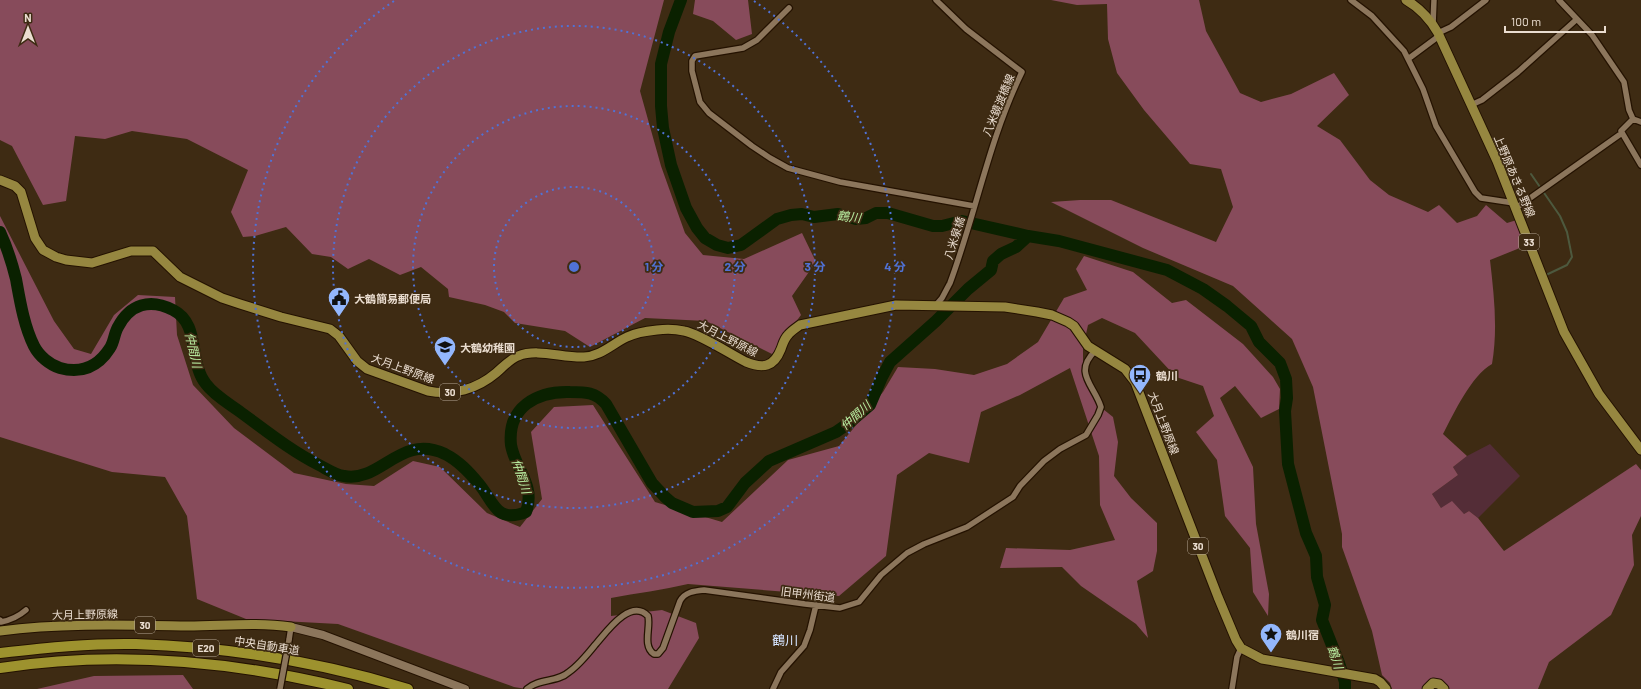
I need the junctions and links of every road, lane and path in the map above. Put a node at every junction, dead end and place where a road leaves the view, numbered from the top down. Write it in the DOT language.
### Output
graph roads {
  1 [pos="936,0"];
  2 [pos="1352,0"];
  3 [pos="1406,0"];
  4 [pos="1434,0"];
  5 [pos="1486,0"];
  6 [pos="1559,0"];
  7 [pos="789,8"];
  8 [pos="1577,19"];
  9 [pos="1433,24"];
  10 [pos="1438,35"];
  11 [pos="1408,59"];
  12 [pos="1471,105"];
  13 [pos="1633,119"];
  14 [pos="1641,122"];
  15 [pos="1622,133"];
  16 [pos="1641,164"];
  17 [pos="0,180"];
  18 [pos="974,206"];
  19 [pos="1515,206"];
  20 [pos="939,305"];
  21 [pos="1095,352"];
  22 [pos="1641,450"];
  23 [pos="816,605"];
  24 [pos="26,610"];
  25 [pos="0,620"];
  26 [pos="291,627"];
  27 [pos="0,631"];
  28 [pos="1242,648"];
  29 [pos="0,653"];
  30 [pos="0,668"];
  31 [pos="280,689"];
  32 [pos="348,689"];
  33 [pos="408,689"];
  34 [pos="465,689"];
  35 [pos="527,689"];
  36 [pos="773,689"];
  37 [pos="1232,689"];
  38 [pos="1386,689"];
  39 [pos="1427,689"];
  40 [pos="1444,689"];
  1 -- 18 [label="street, 八米鏡渡橋線"];
  2 -- 11 [label="street"];
  3 -- 9 [label="main road, 上野原あきる野線 / 33"];
  4 -- 9 [label="street"];
  5 -- 10 [label="street"];
  6 -- 8 [label="street"];
  7 -- 18 [label="street"];
  8 -- 12 [label="street"];
  8 -- 13 [label="street"];
  9 -- 10 [label="main road, 上野原あきる野線 / 33"];
  10 -- 11 [label="street"];
  10 -- 12 [label="main road, 上野原あきる野線 / 33"];
  11 -- 19 [label="street"];
  12 -- 19 [label="main road, 上野原あきる野線 / 33"];
  13 -- 14 [label="street"];
  13 -- 15 [label="street"];
  15 -- 16 [label="street"];
  15 -- 19 [label="street"];
  17 -- 20 [label="main road, 大月上野原線 / 30"];
  18 -- 20 [label="street, 八米泉橋"];
  19 -- 22 [label="main road, 上野原あきる野線 / 33"];
  20 -- 21 [label="main road, 大月上野原線 / 30"];
  21 -- 23 [label="street, 旧甲州街道"];
  21 -- 28 [label="main road, 大月上野原線 / 30"];
  23 -- 35 [label="street, 旧甲州街道"];
  23 -- 36 [label="street"];
  24 -- 25 [label="street"];
  26 -- 27 [label="main road, 大月上野原線 / 30"];
  26 -- 31 [label="street, bridge"];
  26 -- 34 [label="street"];
  28 -- 37 [label="street"];
  28 -- 38 [label="main road"];
  29 -- 33 [label="highway, 中央自動車道 / E20"];
  30 -- 32 [label="highway, E20"];
  39 -- 40 [label="main road"];
}
